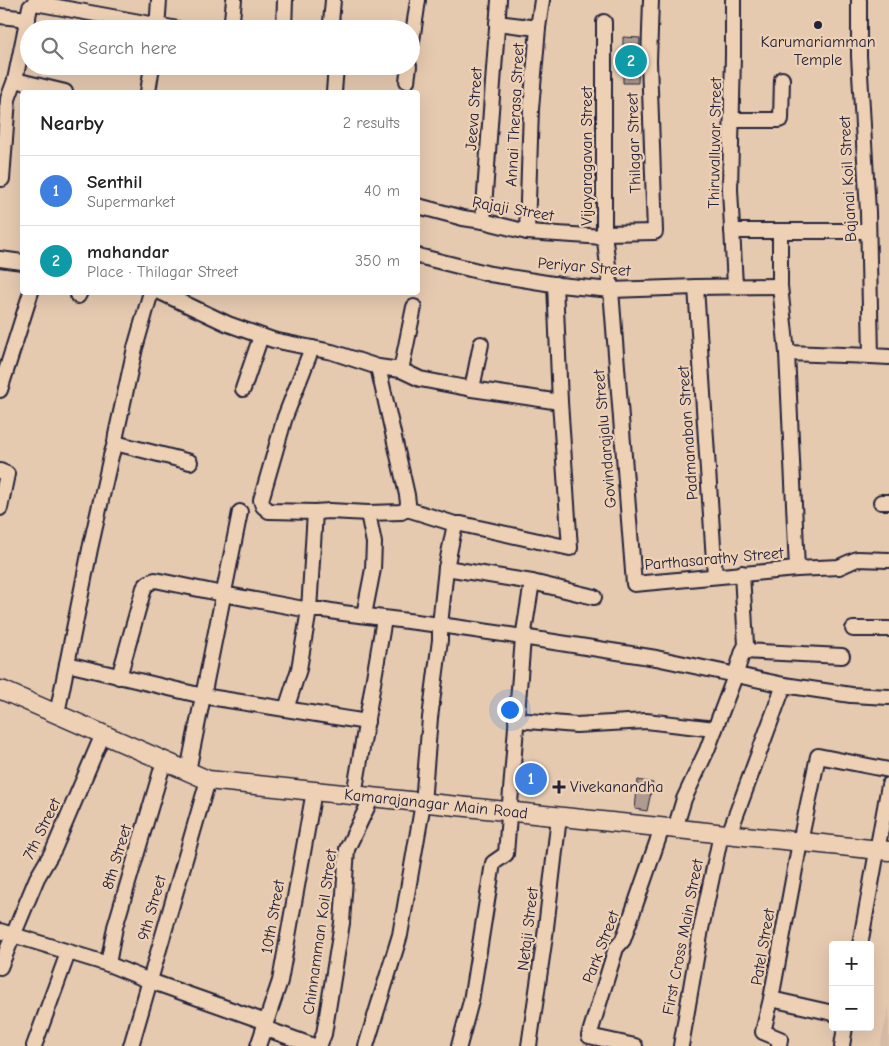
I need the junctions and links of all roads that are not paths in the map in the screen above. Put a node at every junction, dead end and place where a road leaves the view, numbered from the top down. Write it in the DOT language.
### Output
graph roads {
  1 [pos="159,0"];
  2 [pos="234,0"];
  3 [pos="285,0"];
  4 [pos="332,0"];
  5 [pos="418,0"];
  6 [pos="499,0"];
  7 [pos="542,0"];
  8 [pos="651,0"];
  9 [pos="733,0"];
  10 [pos="859,0"];
  11 [pos="0,16"];
  12 [pos="28,19"];
  13 [pos="121,20"];
  14 [pos="158,20"];
  15 [pos="232,20"];
  16 [pos="284,20"];
  17 [pos="330,20"];
  18 [pos="415,20"];
  19 [pos="604,22"];
  20 [pos="497,23"];
  21 [pos="538,28"];
  22 [pos="20,57"];
  23 [pos="151,75"];
  24 [pos="335,75"];
  25 [pos="408,75"];
  26 [pos="782,79"];
  27 [pos="15,80"];
  28 [pos="407,81"];
  29 [pos="57,90"];
  30 [pos="148,90"];
  31 [pos="334,90"];
  32 [pos="4,98"];
  33 [pos="732,120"];
  34 [pos="1,179"];
  35 [pos="420,207"];
  36 [pos="483,221"];
  37 [pos="732,230"];
  38 [pos="780,231"];
  39 [pos="868,231"];
  40 [pos="527,232"];
  41 [pos="604,235"];
  42 [pos="420,256"];
  43 [pos="0,259"];
  44 [pos="20,262"];
  45 [pos="555,284"];
  46 [pos="735,286"];
  47 [pos="780,286"];
  48 [pos="696,287"];
  49 [pos="611,290"];
  50 [pos="30,295"];
  51 [pos="150,295"];
  52 [pos="166,295"];
  53 [pos="414,307"];
  54 [pos="261,336"];
  55 [pos="481,344"];
  56 [pos="312,348"];
  57 [pos="787,353"];
  58 [pos="871,356"];
  59 [pos="889,358"];
  60 [pos="378,367"];
  61 [pos="401,370"];
  62 [pos="243,389"];
  63 [pos="472,389"];
  64 [pos="0,390"];
  65 [pos="560,402"];
  66 [pos="115,443"];
  67 [pos="190,462"];
  68 [pos="0,471"];
  69 [pos="0,508"];
  70 [pos="407,509"];
  71 [pos="240,512"];
  72 [pos="316,512"];
  73 [pos="368,513"];
  74 [pos="455,524"];
  75 [pos="889,560"];
  76 [pos="446,568"];
  77 [pos="796,569"];
  78 [pos="742,574"];
  79 [pos="715,576"];
  80 [pos="532,582"];
  81 [pos="634,584"];
  82 [pos="223,594"];
  83 [pos="594,597"];
  84 [pos="308,610"];
  85 [pos="364,616"];
  86 [pos="384,619"];
  87 [pos="440,625"];
  88 [pos="853,629"];
  89 [pos="889,629"];
  90 [pos="523,638"];
  91 [pos="743,651"];
  92 [pos="842,656"];
  93 [pos="67,664"];
  94 [pos="735,676"];
  95 [pos="119,677"];
  96 [pos="784,685"];
  97 [pos="0,690"];
  98 [pos="202,696"];
  99 [pos="889,697"];
  100 [pos="286,710"];
  101 [pos="57,714"];
  102 [pos="516,720"];
  103 [pos="367,722"];
  104 [pos="715,729"];
  105 [pos="103,734"];
  106 [pos="164,761"];
  107 [pos="889,770"];
  108 [pos="188,771"];
  109 [pos="208,780"];
  110 [pos="889,785"];
  111 [pos="314,791"];
  112 [pos="363,796"];
  113 [pos="423,803"];
  114 [pos="510,812"];
  115 [pos="559,817"];
  116 [pos="669,828"];
  117 [pos="725,834"];
  118 [pos="800,842"];
  119 [pos="883,850"];
  120 [pos="7,933"];
  121 [pos="861,941"];
  122 [pos="68,953"];
  123 [pos="108,964"];
  124 [pos="0,967"];
  125 [pos="150,981"];
  126 [pos="771,999"];
  127 [pos="829,1012"];
  128 [pos="265,1025"];
  129 [pos="844,1031"];
  130 [pos="34,1046"];
  131 [pos="131,1046"];
  132 [pos="258,1046"];
  133 [pos="314,1046"];
  134 [pos="319,1046"];
  135 [pos="366,1046"];
  136 [pos="460,1046"];
  137 [pos="529,1046"];
  138 [pos="632,1046"];
  139 [pos="681,1046"];
  140 [pos="779,1046"];
  141 [pos="842,1046"];
  1 -- 14 [label="street"];
  2 -- 15 [label="street"];
  3 -- 16 [label="street"];
  4 -- 17 [label="street"];
  5 -- 18 [label="street"];
  6 -- 20 [label="street, Jeeva Street"];
  7 -- 21 [label="street, Annai Therasa Street"];
  8 -- 41 [label="street, Thilagar Street"];
  9 -- 33 [label="street, Thiruvalluvar Street"];
  10 -- 39 [label="street, Bajanai Koil Street"];
  11 -- 12 [label="street"];
  12 -- 13 [label="street"];
  19 -- 41 [label="street, Vijayaragavan Street"];
  20 -- 21 [label="street"];
  20 -- 36 [label="street, Jeeva Street"];
  21 -- 40 [label="street, Annai Therasa Street"];
  22 -- 27 [label="street"];
  23 -- 30 [label="street"];
  24 -- 31 [label="street"];
  25 -- 28 [label="street"];
  26 -- 33 [label="street"];
  27 -- 29 [label="street"];
  27 -- 32 [label="street"];
  32 -- 34 [label="street"];
  33 -- 37 [label="street, Thiruvalluvar Street"];
  35 -- 36 [label="street, Rajaji Street"];
  36 -- 40 [label="street, Rajaji Street"];
  37 -- 38 [label="street"];
  37 -- 46 [label="street, Thiruvalluvar Street"];
  38 -- 39 [label="street"];
  38 -- 47 [label="street"];
  39 -- 58 [label="street, Bajanai Koil Street"];
  40 -- 41 [label="street, Rajaji Street"];
  41 -- 49 [label="street, Vijayaragavan Street"];
  42 -- 45 [label="street, Periyar Street"];
  43 -- 44 [label="street"];
  45 -- 49 [label="street, Periyar Street"];
  45 -- 65 [label="street"];
  46 -- 47 [label="street, Periyar Street"];
  46 -- 48 [label="street, Periyar Street"];
  47 -- 57 [label="street"];
  48 -- 49 [label="street, Periyar Street"];
  48 -- 79 [label="street, Padmanaban Street"];
  49 -- 81 [label="street, Govindarajalu Street"];
  50 -- 64 [label="street"];
  51 -- 66 [label="street"];
  52 -- 54 [label="street"];
  53 -- 61 [label="street"];
  54 -- 56 [label="street"];
  54 -- 62 [label="street"];
  55 -- 63 [label="street"];
  56 -- 60 [label="street"];
  56 -- 72 [label="street"];
  57 -- 58 [label="street"];
  57 -- 77 [label="street"];
  58 -- 59 [label="street"];
  60 -- 61 [label="street"];
  60 -- 70 [label="street"];
  61 -- 63 [label="street"];
  63 -- 65 [label="street"];
  65 -- 74 [label="street"];
  66 -- 67 [label="street"];
  66 -- 93 [label="street"];
  68 -- 69 [label="street"];
  70 -- 73 [label="street"];
  70 -- 74 [label="street"];
  71 -- 82 [label="street"];
  72 -- 73 [label="street"];
  72 -- 84 [label="street"];
  73 -- 85 [label="street"];
  74 -- 76 [label="street"];
  75 -- 77 [label="street, Parthasarathy Street"];
  76 -- 80 [label="street"];
  76 -- 87 [label="street"];
  77 -- 78 [label="street, Parthasarathy Street"];
  78 -- 79 [label="street, Parthasarathy Street"];
  78 -- 91 [label="street"];
  79 -- 81 [label="street, Parthasarathy Street"];
  80 -- 83 [label="street"];
  80 -- 90 [label="street"];
  82 -- 84 [label="street"];
  82 -- 95 [label="street"];
  82 -- 98 [label="street"];
  84 -- 85 [label="street"];
  84 -- 100 [label="street"];
  85 -- 86 [label="street"];
  86 -- 87 [label="street"];
  86 -- 103 [label="street, Chinnamman Koil Street"];
  87 -- 90 [label="street"];
  87 -- 113 [label="street"];
  88 -- 89 [label="street"];
  90 -- 94 [label="street"];
  90 -- 102 [label="street"];
  91 -- 92 [label="street"];
  91 -- 94 [label="street"];
  93 -- 95 [label="street"];
  93 -- 101 [label="street"];
  94 -- 96 [label="street"];
  94 -- 104 [label="street"];
  95 -- 98 [label="street"];
  96 -- 99 [label="street"];
  96 -- 117 [label="street, First Cross Main Street"];
  97 -- 101 [label="main road, Kamarajanagar Main Road"];
  98 -- 100 [label="street"];
  98 -- 108 [label="street"];
  100 -- 103 [label="street"];
  101 -- 105 [label="main road, Kamarajanagar Main Road"];
  102 -- 104 [label="street"];
  102 -- 114 [label="street"];
  103 -- 112 [label="street, Chinnamman Koil Street"];
  104 -- 116 [label="street"];
  105 -- 106 [label="main road, Kamarajanagar Main Road"];
  105 -- 120 [label="street, 7th Street"];
  106 -- 108 [label="main road, Kamarajanagar Main Road"];
  106 -- 123 [label="street, 8th Street"];
  107 -- 118 [label="street"];
  108 -- 109 [label="main road, Kamarajanagar Main Road"];
  109 -- 111 [label="main road, Kamarajanagar Main Road"];
  109 -- 125 [label="street, 9th Street"];
  110 -- 119 [label="street"];
  111 -- 112 [label="main road, Kamarajanagar Main Road"];
  111 -- 128 [label="street, 10th Street"];
  112 -- 113 [label="main road, Kamarajanagar Main Road"];
  112 -- 134 [label="street, Chinnamman Koil Street"];
  113 -- 114 [label="main road, Kamarajanagar Main Road"];
  113 -- 135 [label="street"];
  114 -- 115 [label="main road, Kamarajanagar Main Road"];
  114 -- 136 [label="street"];
  115 -- 116 [label="main road, Kamarajanagar Main Road"];
  115 -- 137 [label="street, Netaji Street"];
  116 -- 117 [label="main road, Kamarajanagar Main Road"];
  116 -- 138 [label="street, Park Street"];
  117 -- 118 [label="main road, Kamarajanagar Main Road"];
  117 -- 139 [label="street, First Cross Main Street"];
  118 -- 119 [label="main road, Kamarajanagar Main Road"];
  118 -- 126 [label="street, Patel Street"];
  119 -- 121 [label="street"];
  120 -- 122 [label="street"];
  120 -- 124 [label="street, 7th Street"];
  122 -- 123 [label="street"];
  122 -- 130 [label="street"];
  123 -- 125 [label="street"];
  125 -- 128 [label="street"];
  125 -- 131 [label="street, 9th Street"];
  126 -- 127 [label="street"];
  126 -- 140 [label="street, Patel Street"];
  128 -- 132 [label="street, 10th Street"];
  128 -- 133 [label="street"];
  129 -- 141 [label="street"];
}
